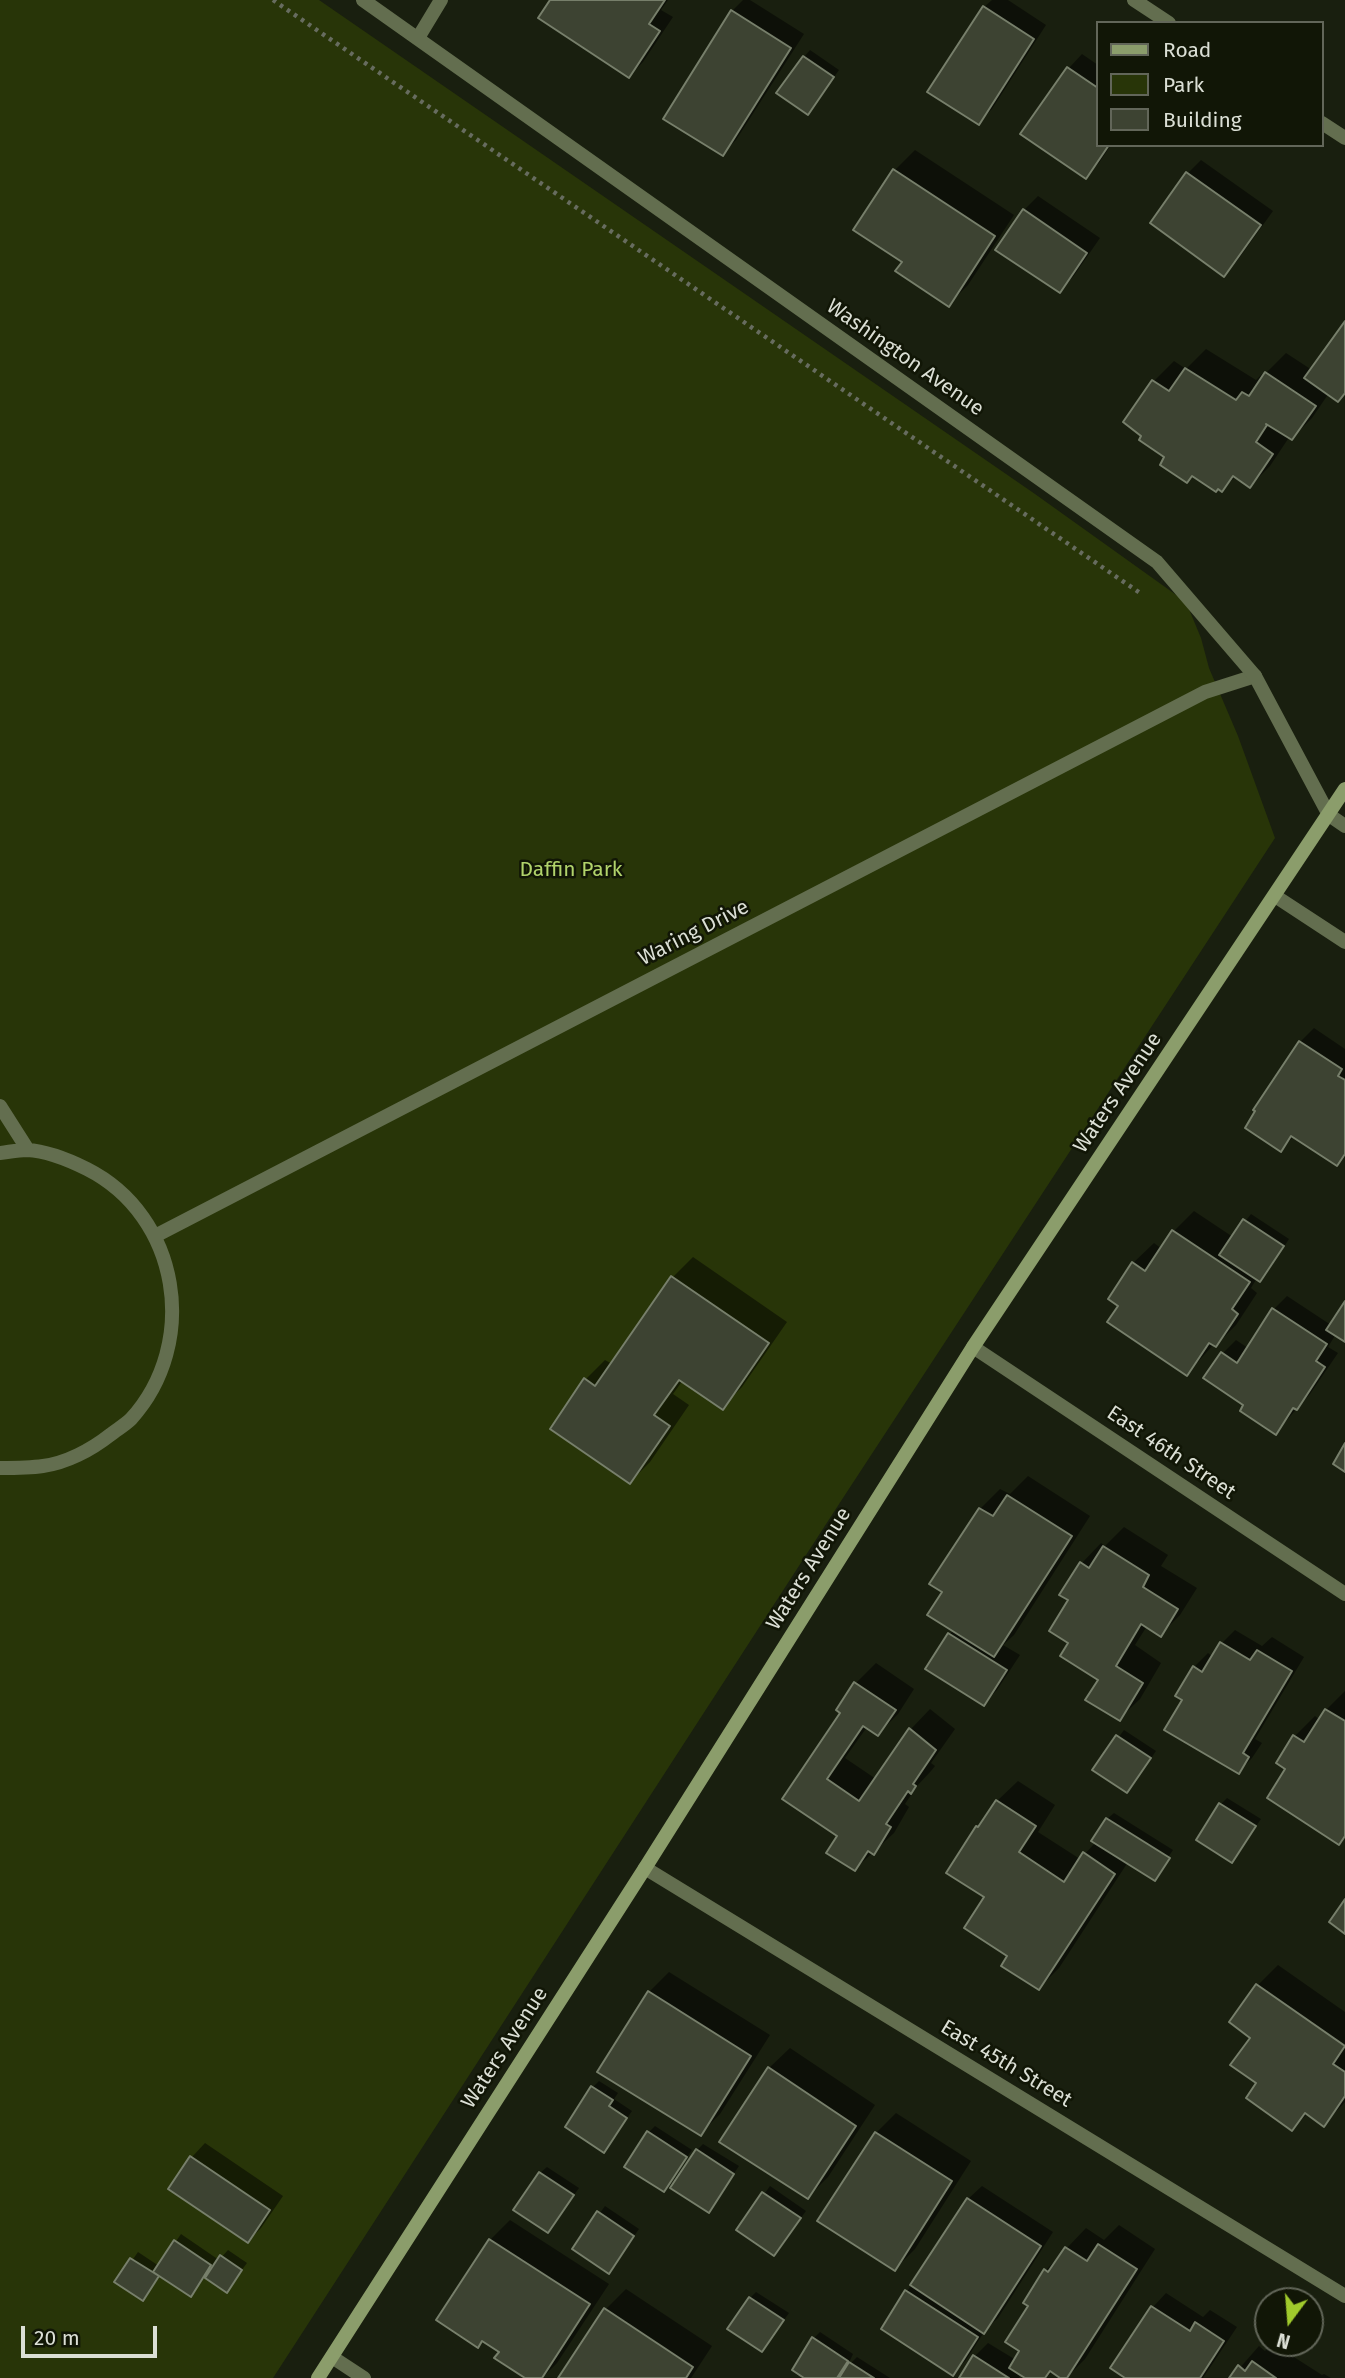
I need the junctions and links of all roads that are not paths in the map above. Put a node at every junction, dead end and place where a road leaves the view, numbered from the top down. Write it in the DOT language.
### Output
graph roads {
  1 [pos="363,0"];
  2 [pos="441,0"];
  3 [pos="1134,0"];
  4 [pos="1166,21"];
  5 [pos="418,38"];
  6 [pos="1324,124"];
  7 [pos="1345,138"];
  8 [pos="1255,676"];
  9 [pos="1345,789"];
  10 [pos="1329,815"];
  11 [pos="1345,826"];
  12 [pos="1275,896"];
  13 [pos="1345,942"];
  14 [pos="0,1107"];
  15 [pos="28,1150"];
  16 [pos="0,1153"];
  17 [pos="155,1236"];
  18 [pos="973,1347"];
  19 [pos="0,1468"];
  20 [pos="1345,1594"];
  21 [pos="645,1868"];
  22 [pos="1345,2296"];
  23 [pos="332,2357"];
  24 [pos="318,2378"];
  25 [pos="364,2378"];
  1 -- 5 [label="street, Washington Avenue"];
  2 -- 5 [label="street"];
  3 -- 4 [label="street"];
  5 -- 8 [label="street, Washington Avenue"];
  6 -- 7 [label="street"];
  8 -- 10 [label="street, Washington Avenue"];
  8 -- 17 [label="street, Waring Drive"];
  9 -- 10 [label="main road, Waters Avenue"];
  10 -- 11 [label="street, Washington Avenue"];
  10 -- 12 [label="main road, Waters Avenue"];
  12 -- 13 [label="street"];
  12 -- 18 [label="main road, Waters Avenue"];
  14 -- 15 [label="street"];
  15 -- 16 [label="street"];
  15 -- 17 [label="street"];
  17 -- 19 [label="street"];
  18 -- 20 [label="street, East 46th Street"];
  18 -- 21 [label="main road, Waters Avenue"];
  21 -- 22 [label="street, East 45th Street"];
  21 -- 23 [label="main road, Waters Avenue"];
  23 -- 24 [label="main road, Waters Avenue"];
  23 -- 25 [label="street"];
}
